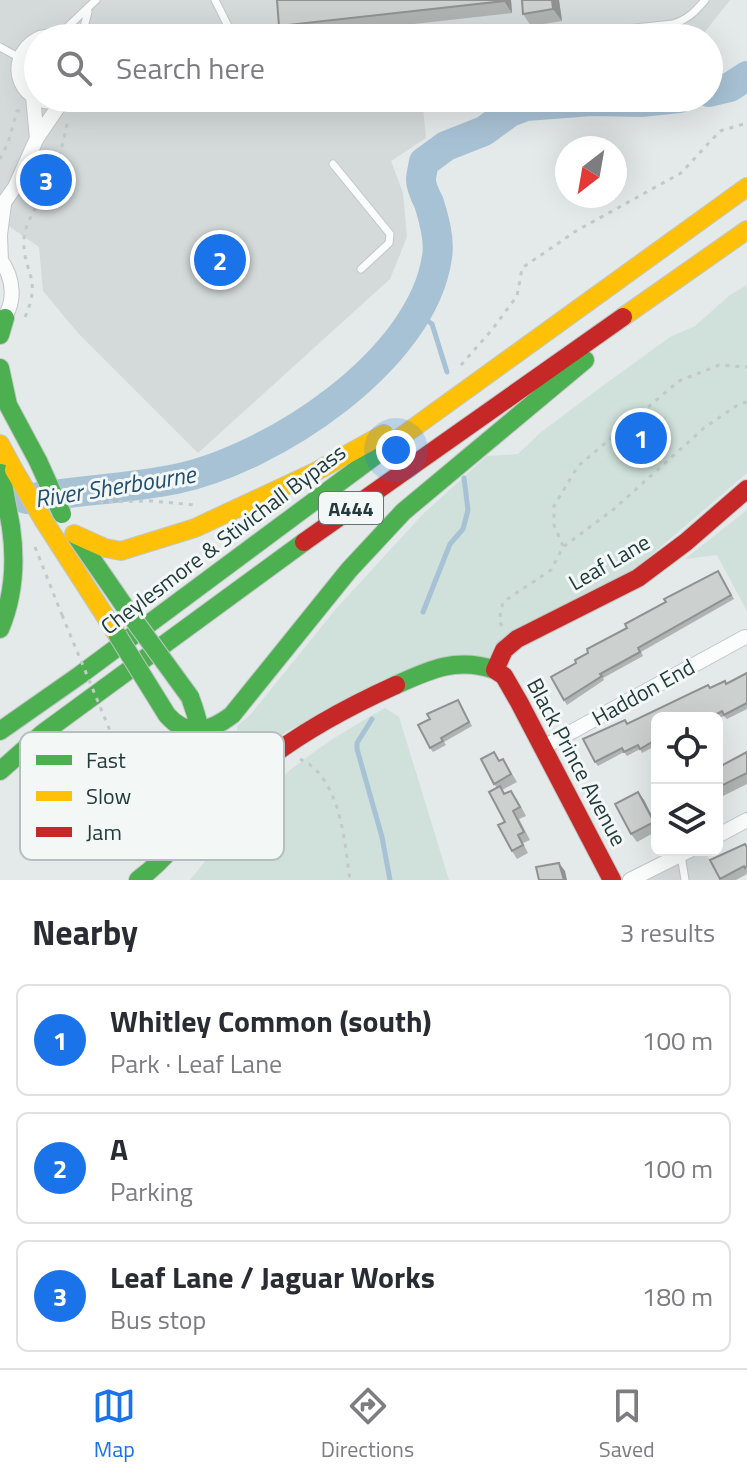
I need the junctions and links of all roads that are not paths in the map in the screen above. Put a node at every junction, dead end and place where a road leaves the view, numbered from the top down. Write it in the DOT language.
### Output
graph roads {
  1 [pos="96,0"];
  2 [pos="215,0"];
  3 [pos="705,0"];
  4 [pos="89,10"];
  5 [pos="74,24"];
  6 [pos="85,24"];
  7 [pos="227,24"];
  8 [pos="673,24"];
  9 [pos="0,47"];
  10 [pos="24,52"];
  11 [pos="20,58"];
  12 [pos="24,86"];
  13 [pos="34,112"];
  14 [pos="57,112"];
  15 [pos="37,138"];
  16 [pos="333,164"];
  17 [pos="747,187"];
  18 [pos="2,206"];
  19 [pos="747,230"];
  20 [pos="709,256"];
  21 [pos="1,260"];
  22 [pos="361,269"];
  23 [pos="6,325"];
  24 [pos="0,368"];
  25 [pos="460,393"];
  26 [pos="0,444"];
  27 [pos="5,471"];
  28 [pos="747,489"];
  29 [pos="53,518"];
  30 [pos="74,534"];
  31 [pos="0,629"];
  32 [pos="745,637"];
  33 [pos="495,670"];
  34 [pos="0,731"];
  35 [pos="202,731"];
  36 [pos="47,732"];
  37 [pos="542,748"];
  38 [pos="284,750"];
  39 [pos="20,754"];
  40 [pos="0,771"];
  41 [pos="747,820"];
  42 [pos="723,833"];
  43 [pos="677,856"];
  44 [pos="685,856"];
  45 [pos="163,860"];
  46 [pos="144,876"];
  47 [pos="612,880"];
  48 [pos="630,880"];
  49 [pos="685,880"];
  1 -- 4 [label="lane"];
  2 -- 7 [label="lane"];
  3 -- 8 [label="lane"];
  4 -- 5 [label="lane"];
  4 -- 6 [label="lane"];
  9 -- 11 [label="lane"];
  10 -- 11 [label="street"];
  11 -- 12 [label="street"];
  13 -- 15 [label="street"];
  14 -- 15 [label="street"];
  15 -- 18 [label="street"];
  16 -- 22 [label="lane"];
  17 -- 25 [label="main road, Cheylesmore & Stivichall Bypass / A444"];
  18 -- 21 [label="street"];
  19 -- 20 [label="main road, A444"];
  20 -- 35 [label="main road"];
  20 -- 36 [label="main road, A444"];
  21 -- 23 [label="street"];
  24 -- 29 [label="main road, bridge"];
  25 -- 30 [label="main road"];
  25 -- 34 [label="main road, Cheylesmore & Stivichall Bypass / A444"];
  26 -- 27 [label="main road"];
  27 -- 29 [label="main road, bridge"];
  27 -- 31 [label="main road, bridge"];
  28 -- 33 [label="main road, Leaf Lane"];
  29 -- 30 [label="main road"];
  29 -- 35 [label="main road, bridge"];
  30 -- 35 [label="main road, bridge"];
  32 -- 37 [label="street, Haddon End"];
  33 -- 37 [label="main road, Black Prince Avenue"];
  33 -- 38 [label="main road"];
  37 -- 47 [label="main road, Black Prince Avenue"];
  39 -- 40 [label="main road, A444"];
  41 -- 42 [label="street"];
  43 -- 48 [label="street"];
  44 -- 49 [label="lane"];
  45 -- 46 [label="main road"];
}
